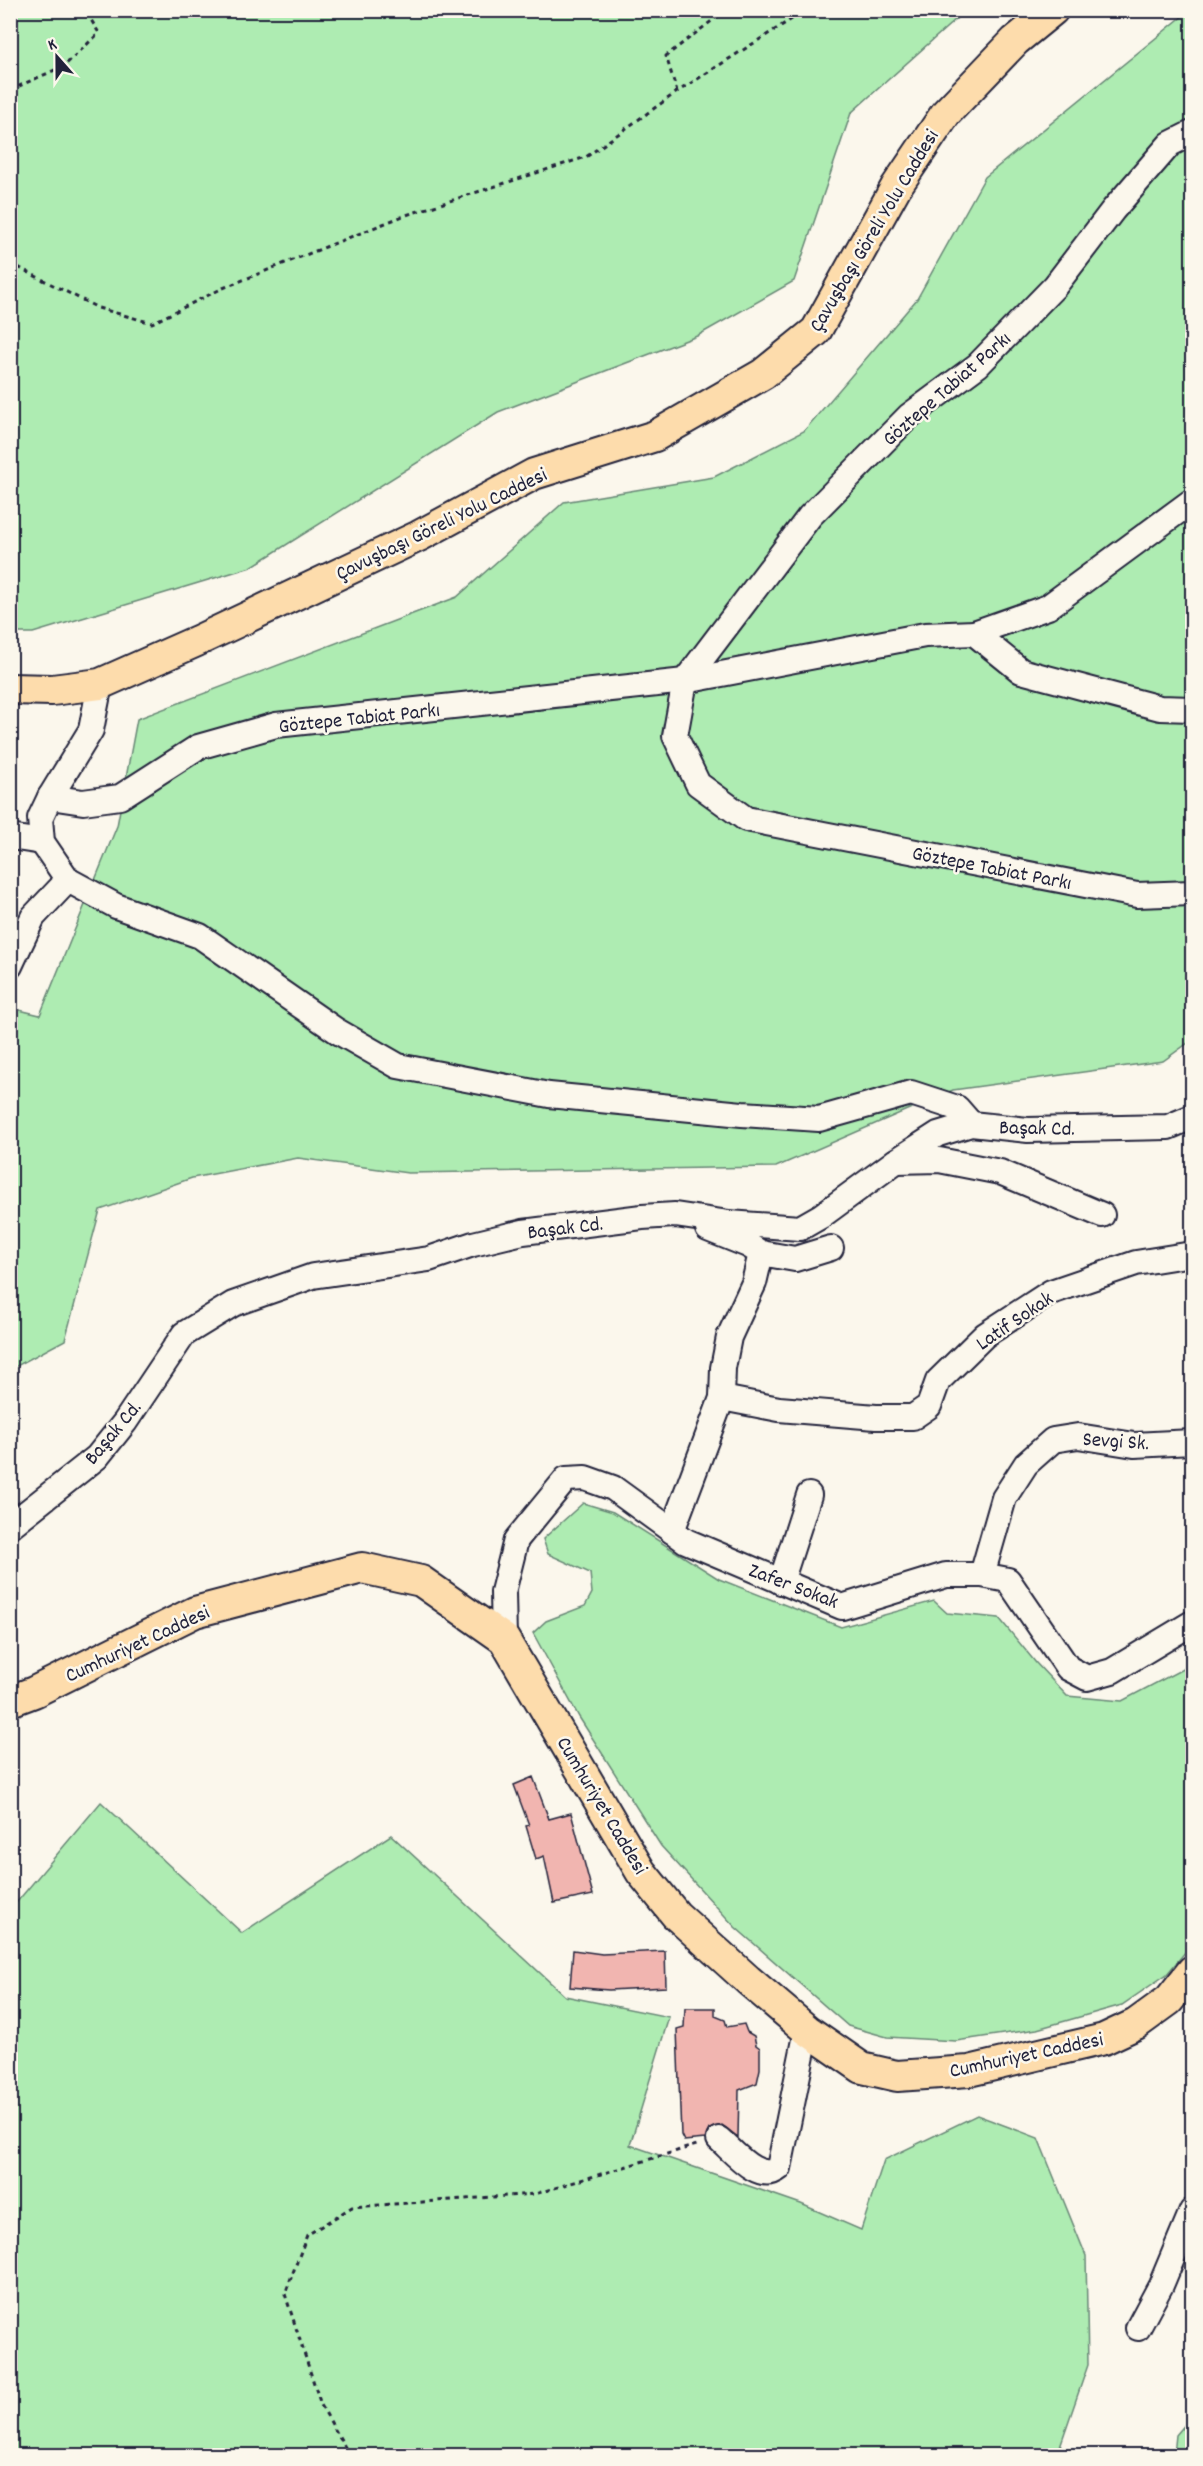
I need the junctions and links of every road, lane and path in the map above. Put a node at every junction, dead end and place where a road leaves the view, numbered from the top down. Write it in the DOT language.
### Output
graph roads {
  1 [pos="85,10"];
  2 [pos="726,10"];
  3 [pos="806,10"];
  4 [pos="1053,10"];
  5 [pos="10,90"];
  6 [pos="677,92"];
  7 [pos="1192,133"];
  8 [pos="10,263"];
  9 [pos="1192,501"];
  10 [pos="975,633"];
  11 [pos="685,681"];
  12 [pos="100,684"];
  13 [pos="10,689"];
  14 [pos="1192,709"];
  15 [pos="50,796"];
  16 [pos="10,837"];
  17 [pos="42,842"];
  18 [pos="68,880"];
  19 [pos="1192,893"];
  20 [pos="10,966"];
  21 [pos="1192,1117"];
  22 [pos="971,1124"];
  23 [pos="896,1161"];
  24 [pos="675,1215"];
  25 [pos="1102,1215"];
  26 [pos="831,1248"];
  27 [pos="761,1253"];
  28 [pos="1192,1254"];
  29 [pos="722,1398"];
  30 [pos="1192,1442"];
  31 [pos="809,1495"];
  32 [pos="10,1526"];
  33 [pos="672,1531"];
  34 [pos="982,1575"];
  35 [pos="782,1582"];
  36 [pos="1192,1623"];
  37 [pos="504,1639"];
  38 [pos="10,1701"];
  39 [pos="1192,1971"];
  40 [pos="807,2030"];
  41 [pos="719,2139"];
  42 [pos="1192,2211"];
  43 [pos="1138,2328"];
  44 [pos="350,2456"];
  1 -- 5 [label="path"];
  2 -- 6 [label="path"];
  3 -- 6 [label="path"];
  4 -- 12 [label="main road, Çavuşbaşı Göreli Yolu Caddesi"];
  6 -- 8 [label="path"];
  7 -- 11 [label="street, Göztepe Tabiat Parkı"];
  9 -- 10 [label="street, Göztepe Tabiat Parkı"];
  10 -- 11 [label="street, Göztepe Tabiat Parkı"];
  10 -- 14 [label="street"];
  11 -- 15 [label="street, Göztepe Tabiat Parkı"];
  11 -- 19 [label="street, Göztepe Tabiat Parkı"];
  12 -- 13 [label="main road, Çavuşbaşı Göreli Yolu Caddesi"];
  12 -- 15 [label="street"];
  15 -- 17 [label="street"];
  16 -- 17 [label="street"];
  17 -- 18 [label="street"];
  18 -- 20 [label="street"];
  18 -- 22 [label="street"];
  21 -- 22 [label="street, Başak Cd."];
  22 -- 23 [label="street, Başak Cd."];
  23 -- 24 [label="street, Başak Cd."];
  23 -- 25 [label="street"];
  24 -- 27 [label="street"];
  24 -- 32 [label="street, Başak Cd."];
  26 -- 27 [label="street"];
  27 -- 29 [label="street"];
  28 -- 29 [label="street, Latif Sokak"];
  29 -- 33 [label="street"];
  30 -- 34 [label="street, Sevgi Sk."];
  31 -- 35 [label="street"];
  33 -- 35 [label="street, Zafer Sokak"];
  33 -- 37 [label="street, Zafer Sokak"];
  34 -- 35 [label="street, Zafer Sokak"];
  34 -- 36 [label="street, Zafer Sokak"];
  37 -- 38 [label="main road, Cumhuriyet Caddesi"];
  37 -- 40 [label="main road, Cumhuriyet Caddesi"];
  39 -- 40 [label="main road, Cumhuriyet Caddesi"];
  40 -- 41 [label="street"];
  41 -- 44 [label="path"];
  42 -- 43 [label="street"];
}
